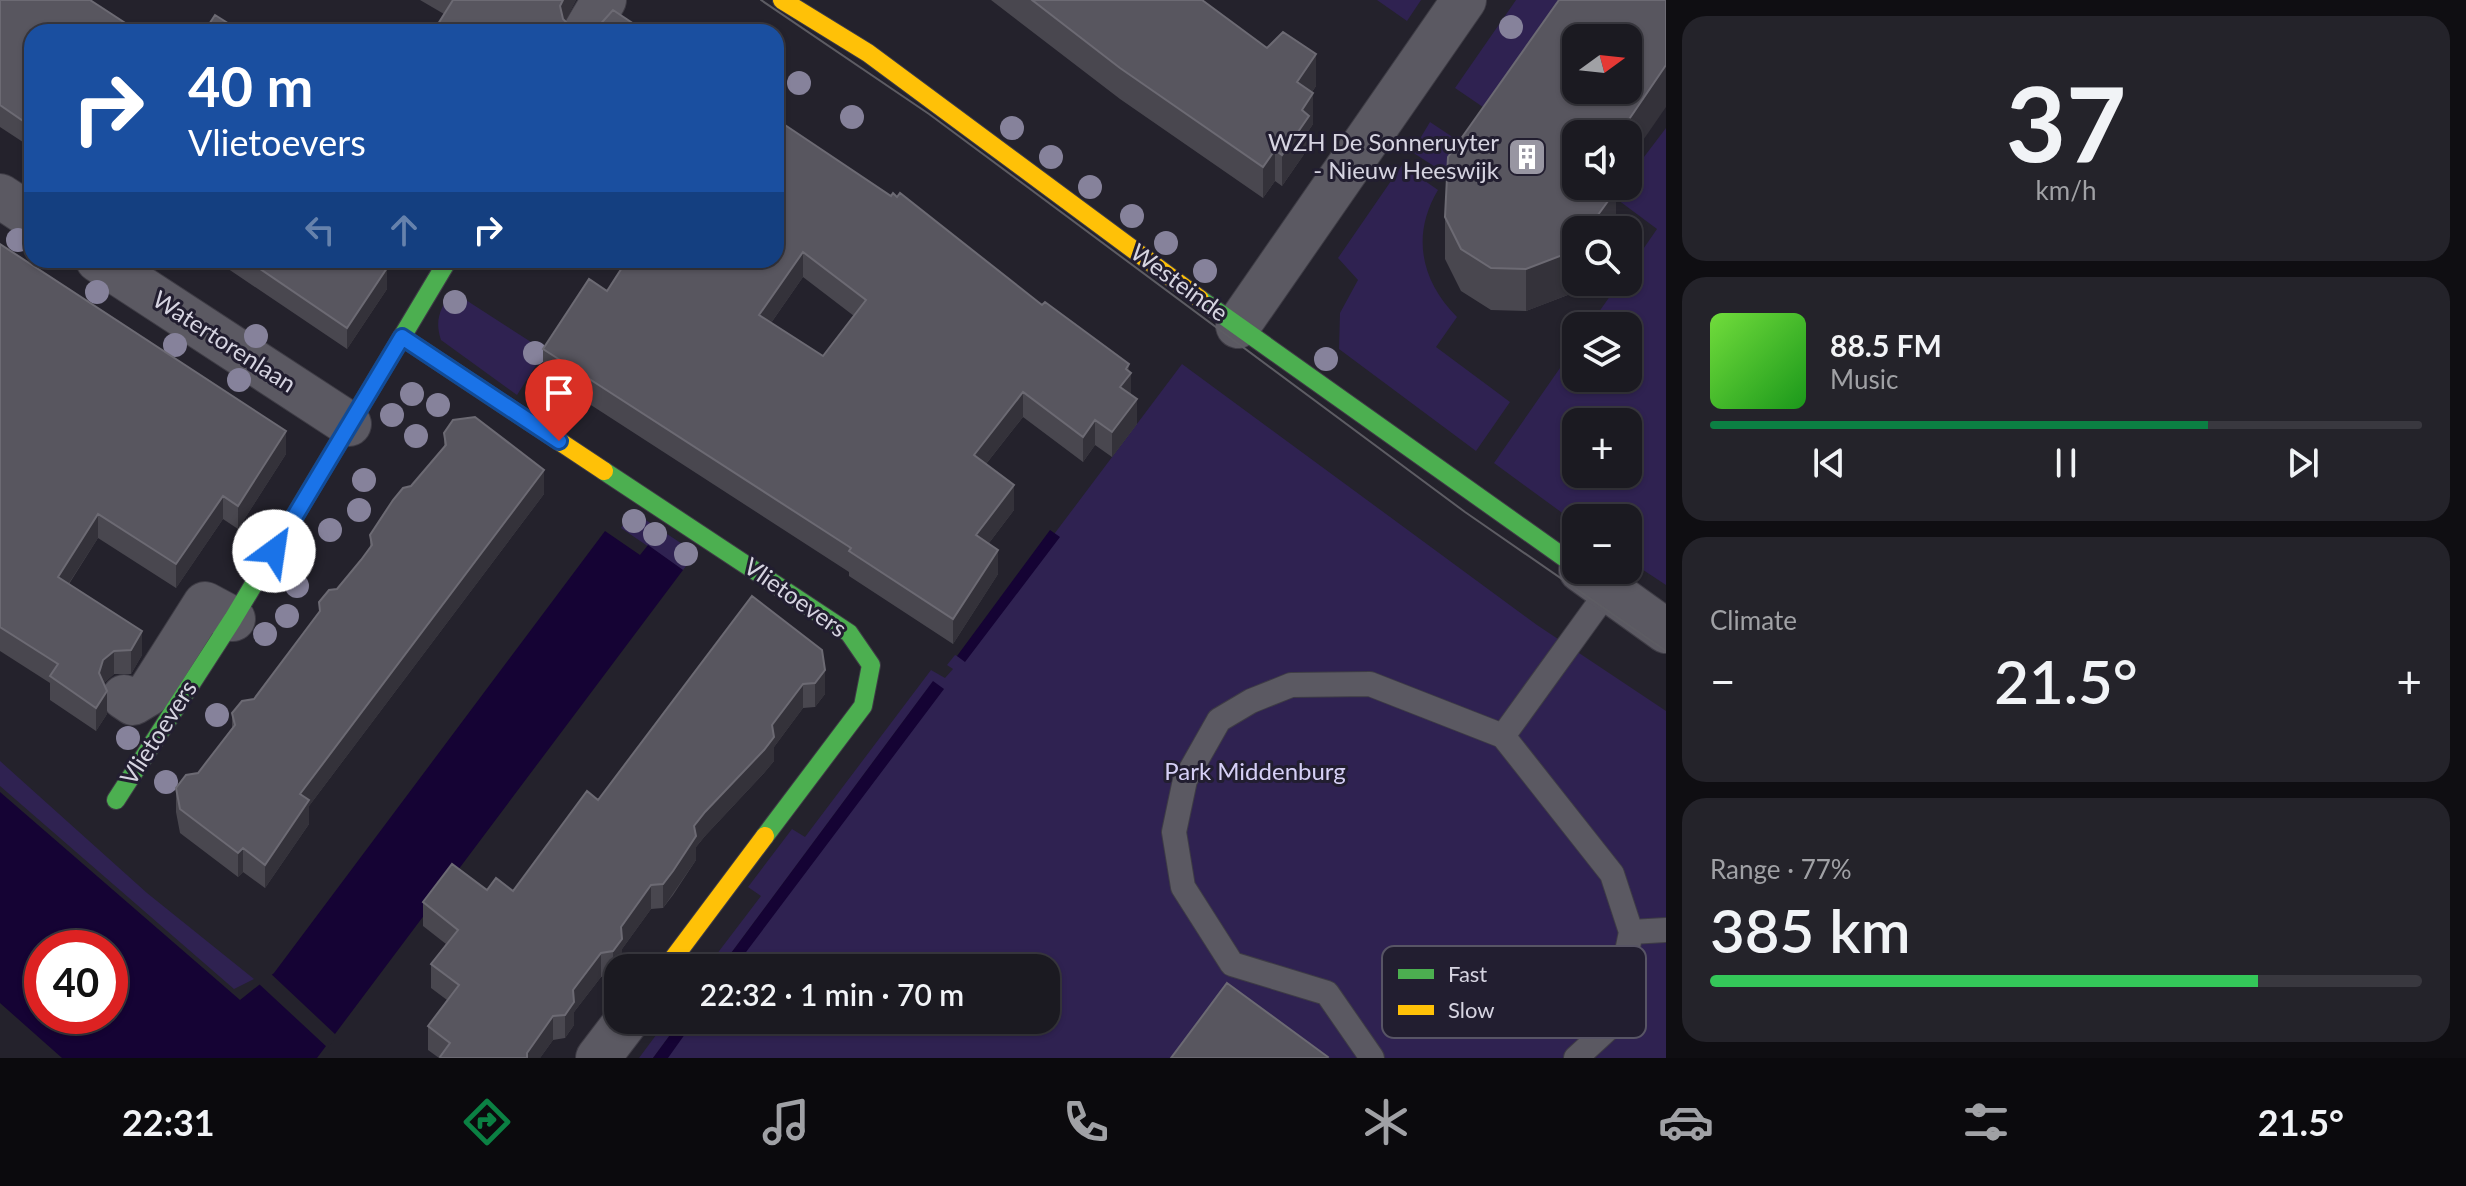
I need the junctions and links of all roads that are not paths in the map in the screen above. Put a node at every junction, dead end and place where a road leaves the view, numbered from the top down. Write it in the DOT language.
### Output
graph roads {
  1 [pos="604,0"];
  2 [pos="782,0"];
  3 [pos="1464,0"];
  4 [pos="590,24"];
  5 [pos="0,196"];
  6 [pos="24,212"];
  7 [pos="110,268"];
  8 [pos="443,268"];
  9 [pos="1238,326"];
  10 [pos="402,337"];
  11 [pos="349,424"];
  12 [pos="1562,556"];
  13 [pos="1590,584"];
  14 [pos="1601,584"];
  15 [pos="233,619"];
  16 [pos="1666,631"];
  17 [pos="124,697"];
  18 [pos="1503,736"];
  19 [pos="116,800"];
  20 [pos="1666,930"];
  21 [pos="1631,932"];
  22 [pos="1628,946"];
  23 [pos="677,954"];
  24 [pos="616,1034"];
  25 [pos="1598,1038"];
  26 [pos="598,1058"];
  27 [pos="1372,1058"];
  28 [pos="1576,1058"];
  1 -- 4 [label="street"];
  2 -- 9 [label="street, Westeinde"];
  3 -- 9 [label="street"];
  5 -- 6 [label="street"];
  7 -- 11 [label="street, Watertorenlaan"];
  8 -- 10 [label="street, Vlietoevers"];
  9 -- 12 [label="street, Westeinde"];
  10 -- 11 [label="street, Vlietoevers"];
  10 -- 23 [label="street, Vlietoevers"];
  11 -- 15 [label="street, Vlietoevers"];
  13 -- 18 [label="lane"];
  14 -- 16 [label="street, Westeinde"];
  15 -- 17 [label="street"];
  15 -- 19 [label="street, Vlietoevers"];
  18 -- 21 [label="lane"];
  18 -- 27 [label="lane"];
  20 -- 21 [label="lane"];
  21 -- 22 [label="lane"];
  24 -- 26 [label="street"];
  25 -- 28 [label="lane"];
}
